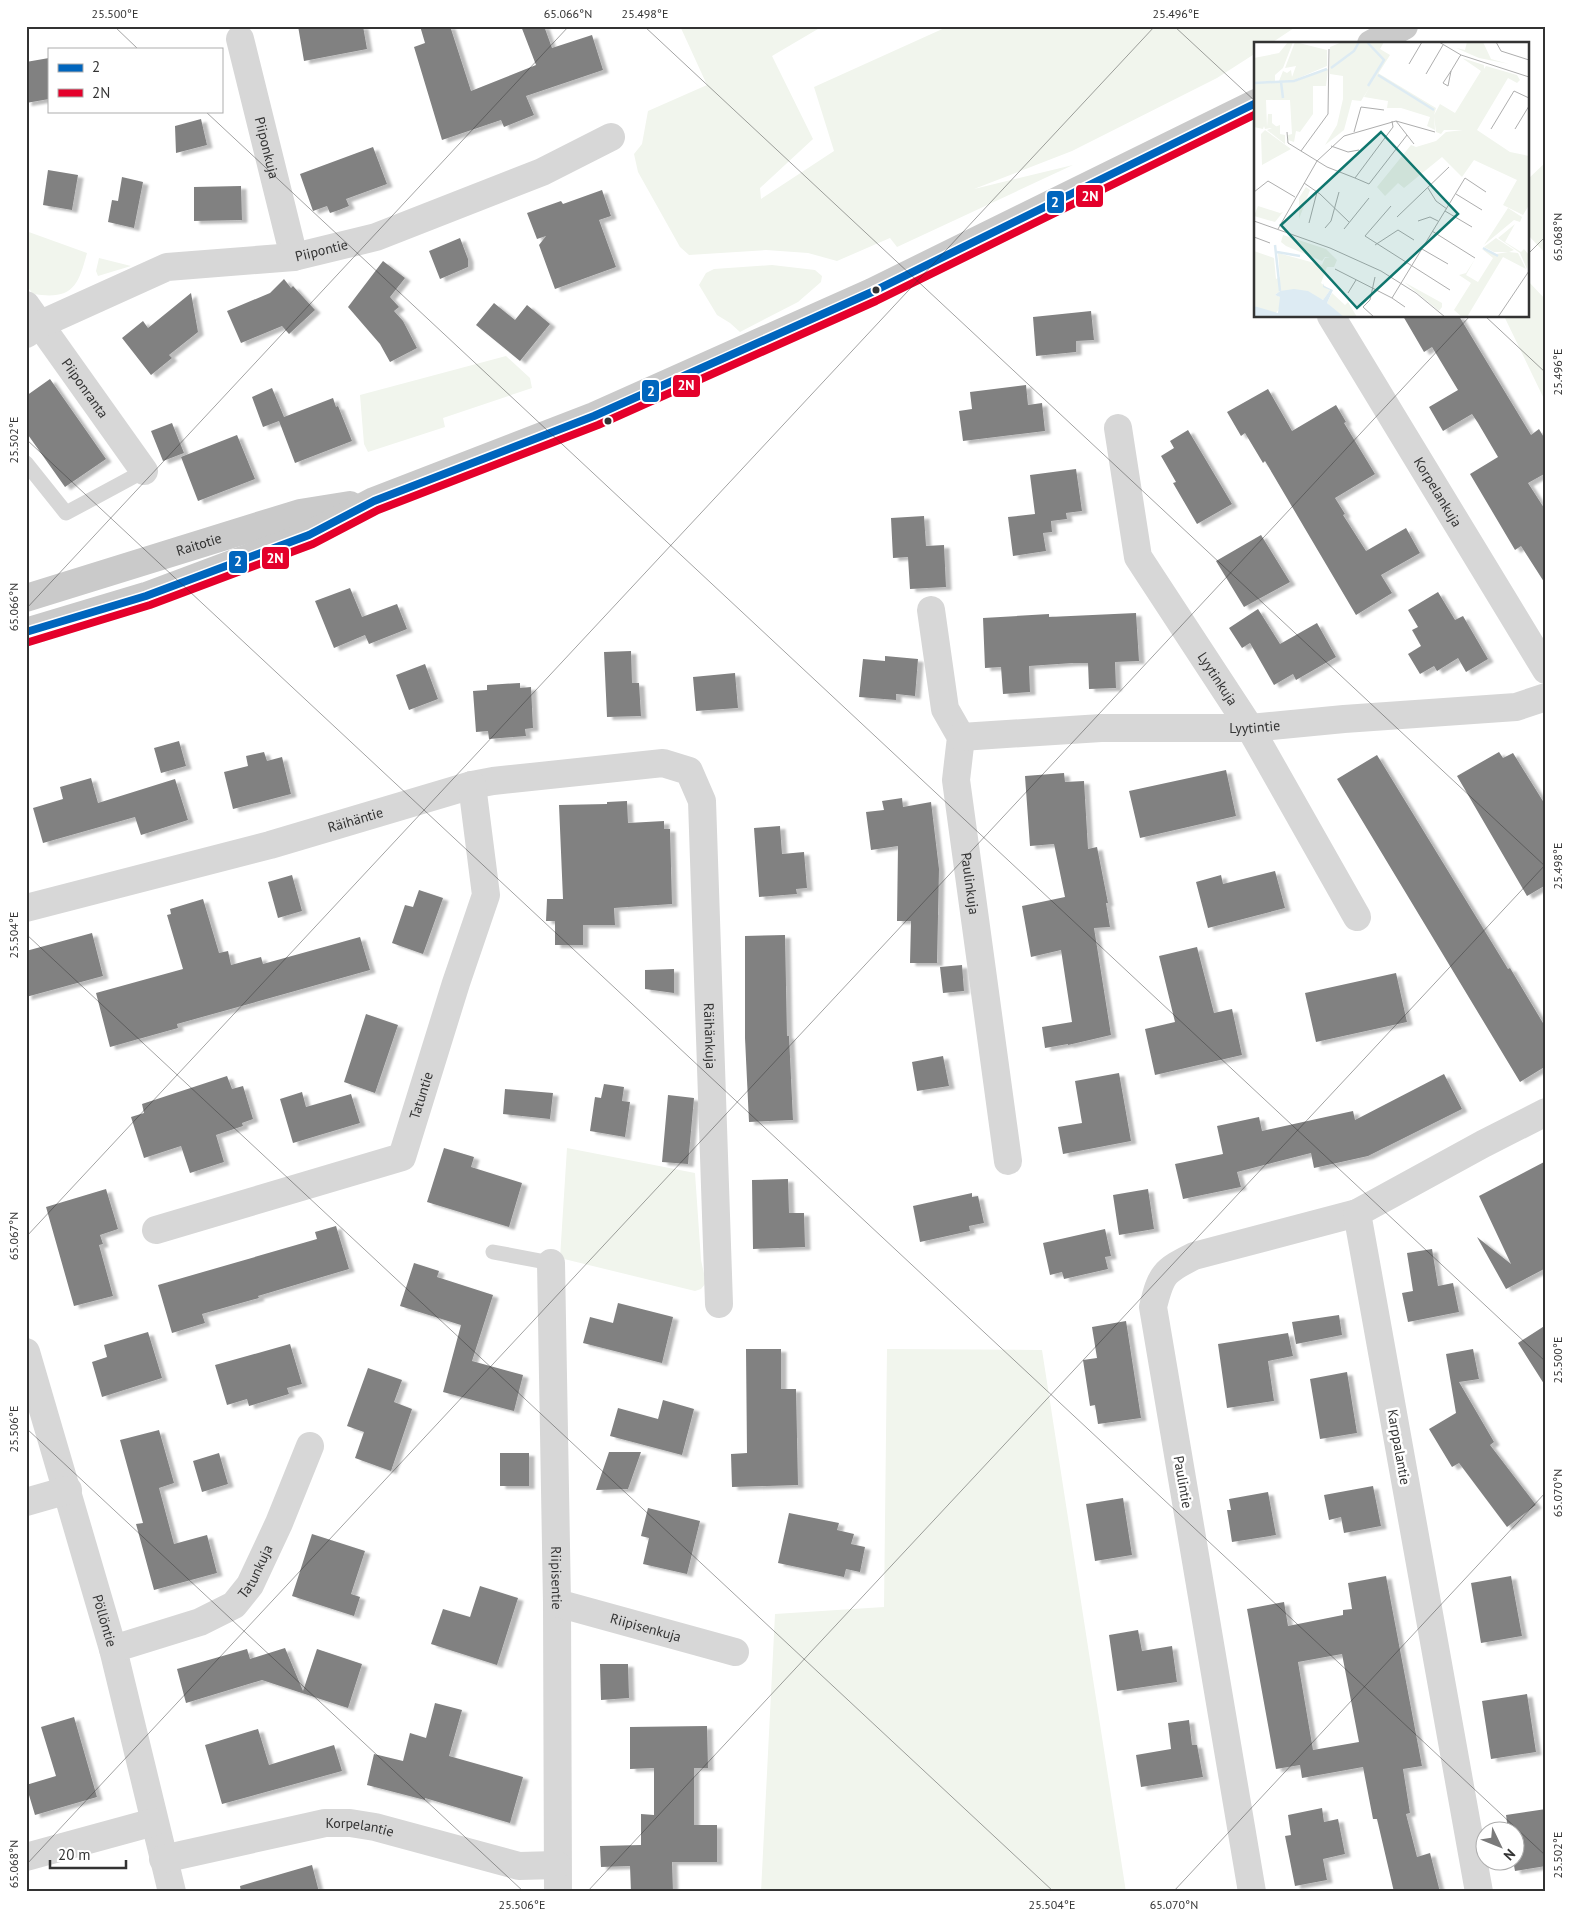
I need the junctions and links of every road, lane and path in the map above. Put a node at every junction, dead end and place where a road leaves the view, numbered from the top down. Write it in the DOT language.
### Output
graph roads {
  1 [pos="1404,26"];
  2 [pos="240,39"];
  3 [pos="1374,42"];
  4 [pos="1254,104"];
  5 [pos="611,137"];
  6 [pos="294,257"];
  7 [pos="1331,318"];
  8 [pos="31,321"];
  9 [pos="1118,428"];
  10 [pos="26,462"];
  11 [pos="144,471"];
  12 [pos="374,501"];
  13 [pos="26,598"];
  14 [pos="931,610"];
  15 [pos="26,632"];
  16 [pos="1546,670"];
  17 [pos="1546,697"];
  18 [pos="1250,728"];
  19 [pos="961,737"];
  20 [pos="689,771"];
  21 [pos="472,785"];
  22 [pos="26,908"];
  23 [pos="1357,917"];
  24 [pos="1546,1112"];
  25 [pos="1008,1162"];
  26 [pos="1357,1213"];
  27 [pos="156,1230"];
  28 [pos="493,1252"];
  29 [pos="551,1263"];
  30 [pos="719,1304"];
  31 [pos="26,1352"];
  32 [pos="310,1446"];
  33 [pos="68,1490"];
  34 [pos="26,1502"];
  35 [pos="557,1603"];
  36 [pos="113,1649"];
  37 [pos="735,1652"];
  38 [pos="154,1822"];
  39 [pos="26,1858"];
  40 [pos="163,1859"];
  41 [pos="557,1865"];
  42 [pos="172,1892"];
  43 [pos="558,1892"];
  44 [pos="1252,1892"];
  45 [pos="1479,1892"];
  1 -- 3 [label="main road"];
  2 -- 6 [label="street, Piiponkuja"];
  4 -- 12 [label="main road, Raitotie"];
  5 -- 6 [label="street, Piipontie"];
  6 -- 8 [label="street, Piipontie"];
  7 -- 16 [label="street, Korpelankuja"];
  8 -- 11 [label="street, Piiponranta"];
  9 -- 18 [label="street, Lyytinkuja"];
  10 -- 11 [label="lane"];
  12 -- 13 [label="main road, Raitotie"];
  12 -- 15 [label="main road, Raitotie"];
  14 -- 19 [label="street"];
  17 -- 18 [label="street, Lyytintie"];
  18 -- 19 [label="street, Lyytintie"];
  18 -- 23 [label="street, Lyytinkuja"];
  19 -- 25 [label="street, Paulinkuja"];
  20 -- 21 [label="street, Räihäntie"];
  20 -- 30 [label="street, Räihänkuja"];
  21 -- 22 [label="street, Räihäntie"];
  21 -- 27 [label="street, Tatuntie"];
  24 -- 26 [label="street"];
  26 -- 44 [label="street, Paulintie"];
  26 -- 45 [label="street, Karppalantie"];
  28 -- 29 [label="lane"];
  29 -- 35 [label="street, Riipisentie"];
  31 -- 33 [label="street, Pöllöntie"];
  32 -- 36 [label="street, Tatunkuja"];
  33 -- 34 [label="street"];
  33 -- 36 [label="street, Pöllöntie"];
  35 -- 37 [label="street, Riipisenkuja"];
  35 -- 41 [label="street, Riipisentie"];
  36 -- 38 [label="street, Pöllöntie"];
  38 -- 39 [label="street"];
  38 -- 40 [label="street, Pöllöntie"];
  40 -- 41 [label="street, Korpelantie"];
  40 -- 42 [label="street, Pöllöntie"];
  41 -- 43 [label="street, Riipisentie"];
}
